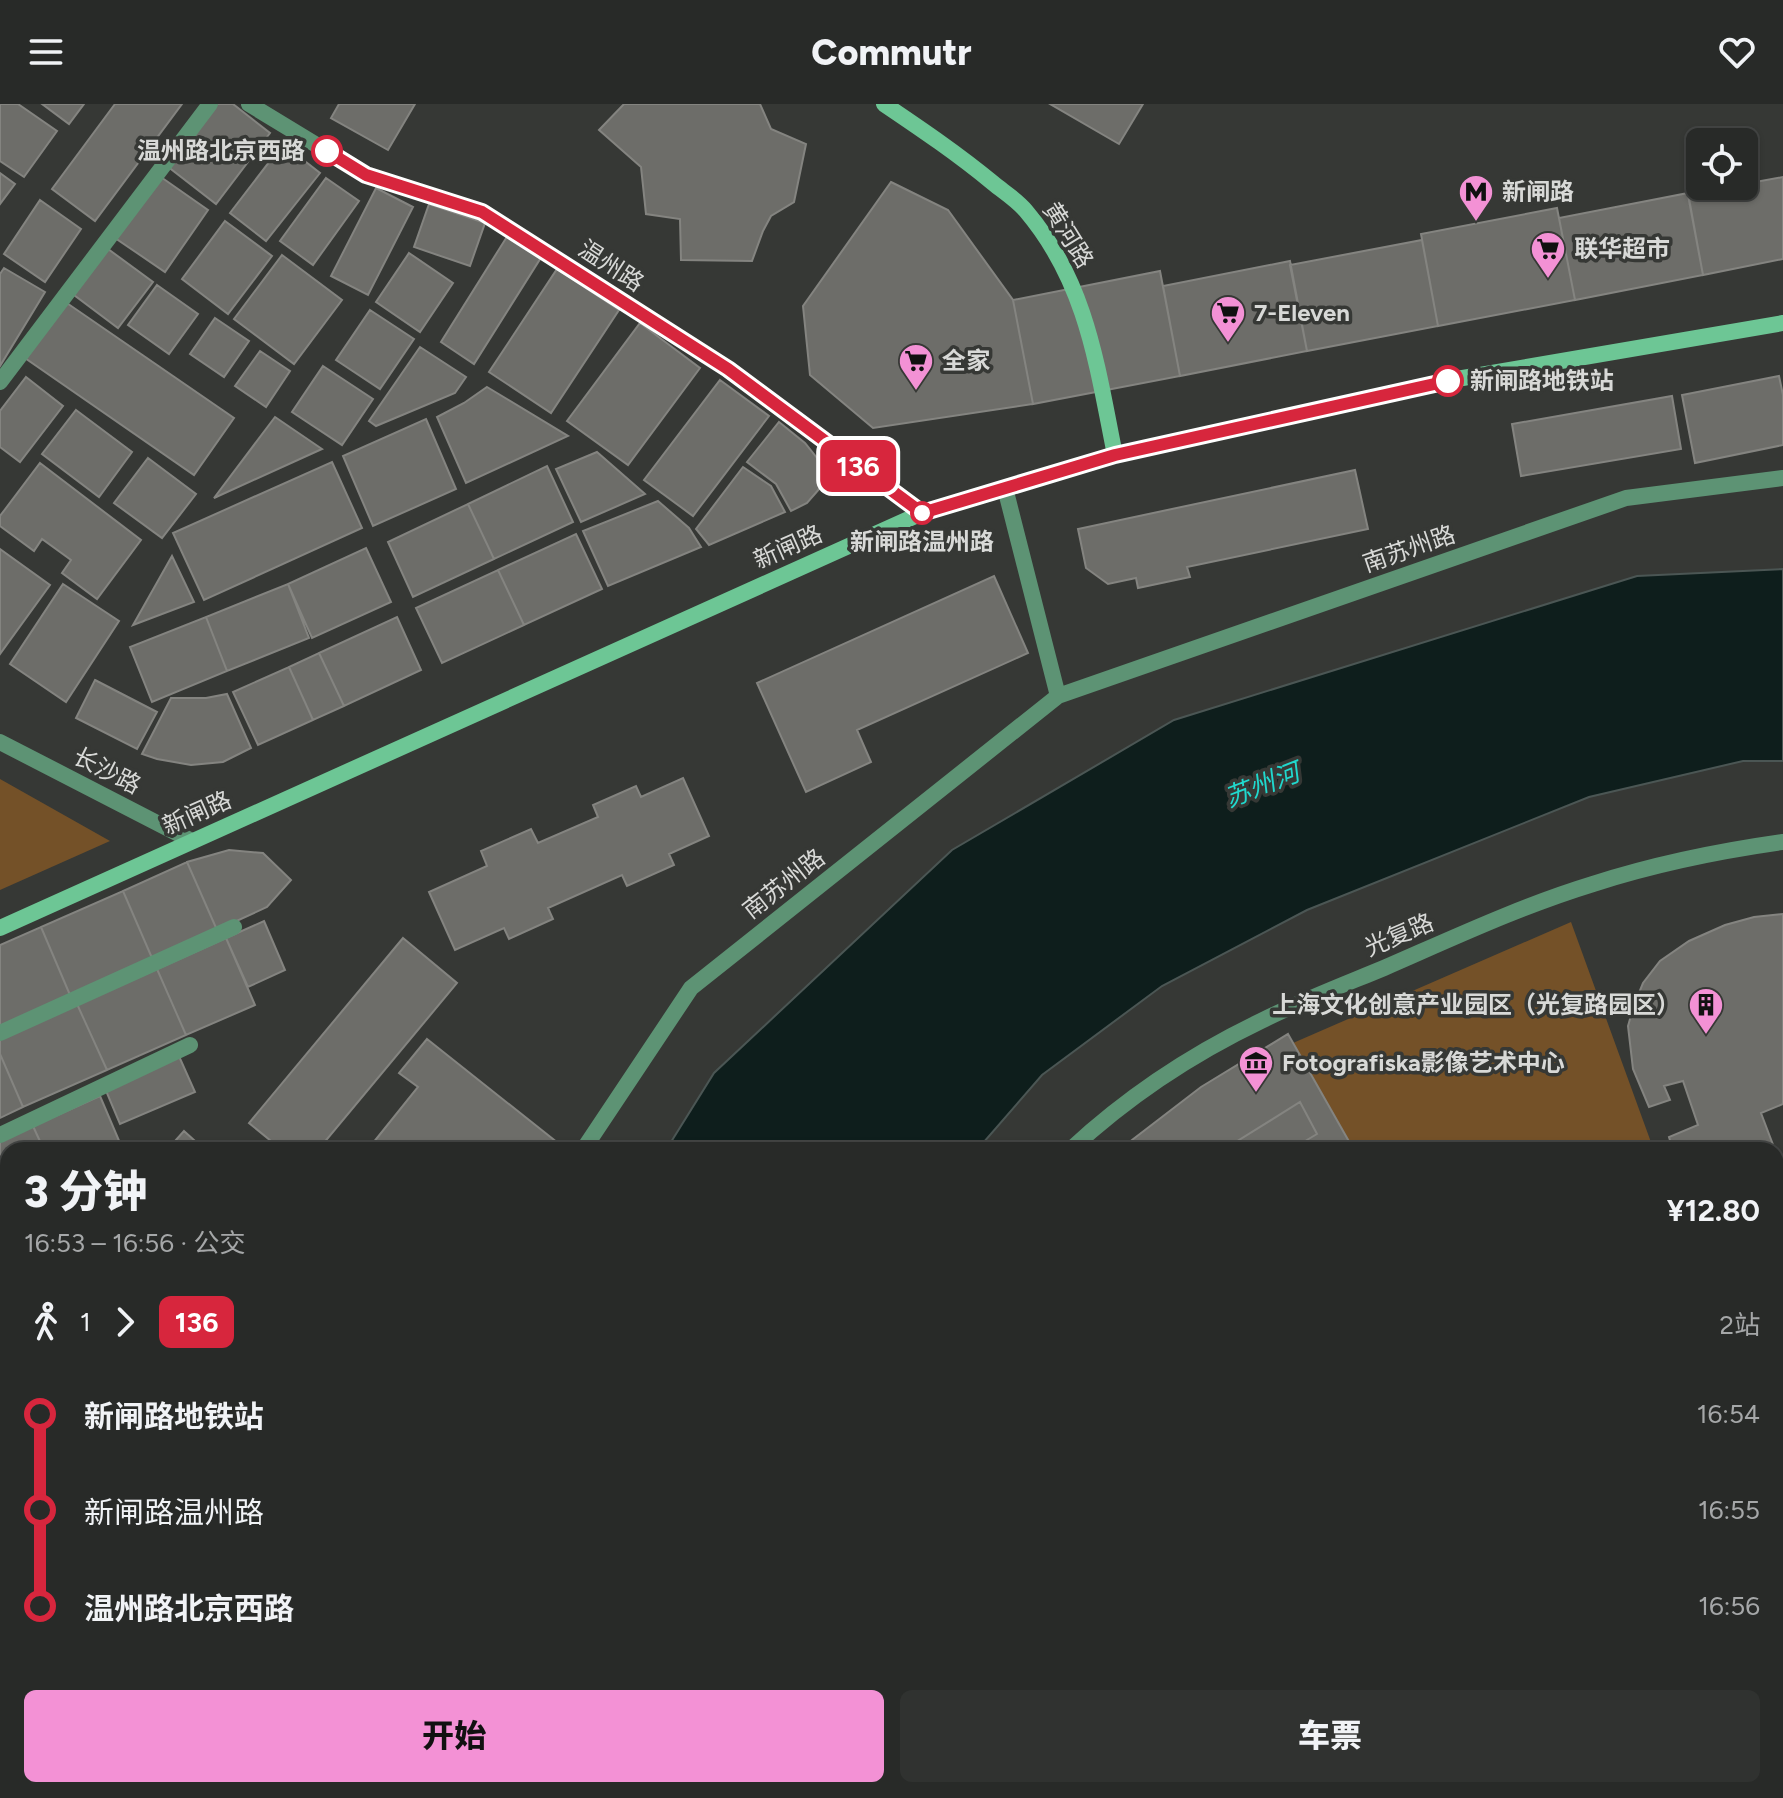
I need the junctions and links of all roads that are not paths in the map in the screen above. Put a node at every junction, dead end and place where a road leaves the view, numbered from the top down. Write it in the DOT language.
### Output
graph roads {
  1 [pos="210,104"];
  2 [pos="249,104"];
  3 [pos="884,104"];
  4 [pos="1783,323"];
  5 [pos="0,382"];
  6 [pos="1115,455"];
  7 [pos="1783,478"];
  8 [pos="1005,488"];
  9 [pos="922,513"];
  10 [pos="1058,696"];
  11 [pos="0,742"];
  12 [pos="192,841"];
  13 [pos="1783,842"];
  14 [pos="234,927"];
  15 [pos="0,928"];
  16 [pos="0,1033"];
  17 [pos="190,1045"];
  18 [pos="0,1135"];
  19 [pos="588,1142"];
  20 [pos="1079,1142"];
  1 -- 5 [label="street"];
  2 -- 9 [label="street, 温州路"];
  3 -- 6 [label="main road, 黄河路"];
  4 -- 6 [label="main road, 新闸路"];
  6 -- 8 [label="main road, 新闸路"];
  7 -- 10 [label="street, 南苏州路"];
  8 -- 9 [label="main road, 新闸路"];
  8 -- 10 [label="street"];
  9 -- 12 [label="main road, 新闸路"];
  10 -- 19 [label="street, 南苏州路"];
  11 -- 12 [label="street, 长沙路"];
  12 -- 15 [label="main road, 新闸路"];
  13 -- 20 [label="street, 光复路"];
  14 -- 16 [label="street"];
  17 -- 18 [label="street"];
}
